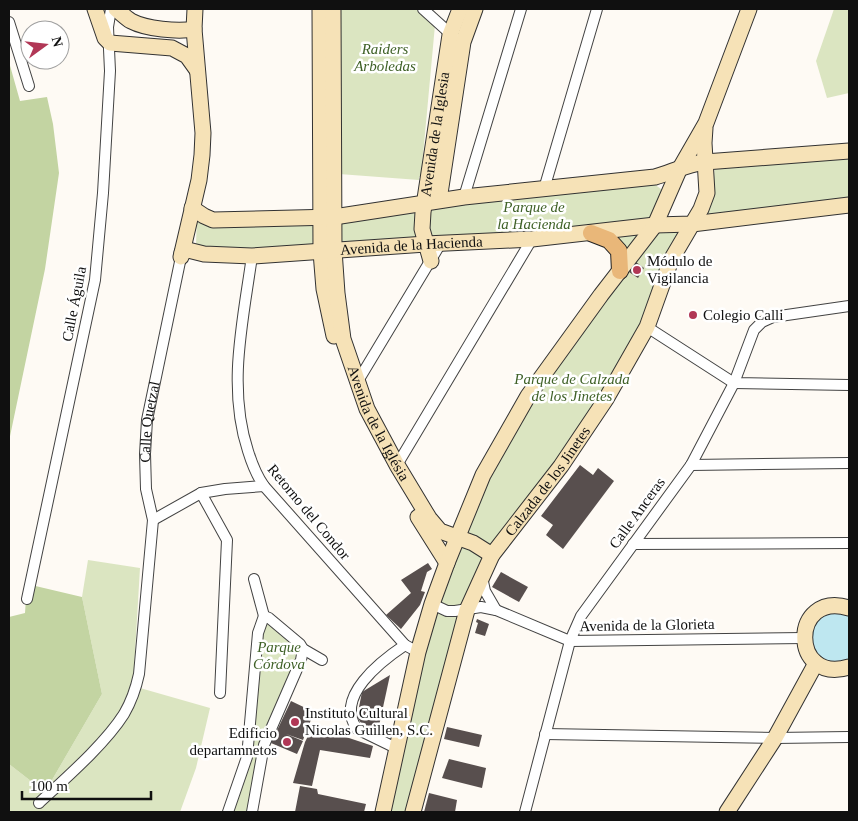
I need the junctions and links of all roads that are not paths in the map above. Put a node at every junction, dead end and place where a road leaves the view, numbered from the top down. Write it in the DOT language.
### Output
graph roads {
  1 [pos="95,9"];
  2 [pos="111,9"];
  3 [pos="116,9"];
  4 [pos="195,9"];
  5 [pos="320,9"];
  6 [pos="332,9"];
  7 [pos="423,9"];
  8 [pos="460,9"];
  9 [pos="520,9"];
  10 [pos="598,9"];
  11 [pos="749,9"];
  12 [pos="473,14"];
  13 [pos="9,22"];
  14 [pos="194,29"];
  15 [pos="456,38"];
  16 [pos="110,43"];
  17 [pos="198,71"];
  18 [pos="29,86"];
  19 [pos="706,123"];
  20 [pos="849,152"];
  21 [pos="705,162"];
  22 [pos="679,170"];
  23 [pos="544,189"];
  24 [pos="464,197"];
  25 [pos="432,201"];
  26 [pos="849,205"];
  27 [pos="192,208"];
  28 [pos="327,218"];
  29 [pos="692,224"];
  30 [pos="655,225"];
  31 [pos="591,233"];
  32 [pos="532,239"];
  33 [pos="441,243"];
  34 [pos="426,244"];
  35 [pos="327,251"];
  36 [pos="182,255"];
  37 [pos="252,256"];
  38 [pos="431,261"];
  39 [pos="620,271"];
  40 [pos="849,306"];
  41 [pos="647,327"];
  42 [pos="348,352"];
  43 [pos="373,356"];
  44 [pos="358,381"];
  45 [pos="734,383"];
  46 [pos="849,385"];
  47 [pos="849,463"];
  48 [pos="397,465"];
  49 [pos="690,465"];
  50 [pos="264,486"];
  51 [pos="201,493"];
  52 [pos="152,520"];
  53 [pos="458,536"];
  54 [pos="849,543"];
  55 [pos="633,544"];
  56 [pos="492,555"];
  57 [pos="447,563"];
  58 [pos="482,577"];
  59 [pos="254,579"];
  60 [pos="27,599"];
  61 [pos="432,604"];
  62 [pos="849,607"];
  63 [pos="467,610"];
  64 [pos="496,610"];
  65 [pos="264,616"];
  66 [pos="804,638"];
  67 [pos="570,641"];
  68 [pos="412,648"];
  69 [pos="304,649"];
  70 [pos="322,660"];
  71 [pos="816,663"];
  72 [pos="849,667"];
  73 [pos="220,692"];
  74 [pos="545,734"];
  75 [pos="849,737"];
  76 [pos="775,738"];
  77 [pos="396,748"];
  78 [pos="40,803"];
  79 [pos="228,812"];
  80 [pos="252,812"];
  81 [pos="383,812"];
  82 [pos="413,812"];
  83 [pos="525,812"];
  84 [pos="727,812"];
  1 -- 16 [label="main road"];
  2 -- 16 [label="street, Calle Águila"];
  3 -- 14 [label="main road"];
  4 -- 14 [label="main road, Calle Quetzal"];
  5 -- 28 [label="main road"];
  6 -- 28 [label="main road"];
  7 -- 15 [label="street"];
  8 -- 12 [label="street"];
  8 -- 15 [label="main road, Avenida de la Iglesia"];
  9 -- 24 [label="street"];
  10 -- 23 [label="street"];
  11 -- 19 [label="main road"];
  12 -- 15 [label="main road, Avenida de la Iglesia"];
  13 -- 18 [label="street"];
  14 -- 17 [label="main road, Calle Quetzal"];
  15 -- 25 [label="main road, Avenida de la Iglesia"];
  16 -- 17 [label="main road"];
  16 -- 60 [label="street, Calle Águila"];
  17 -- 27 [label="main road, Calle Quetzal"];
  19 -- 21 [label="main road, Calzada de los Jinetes"];
  19 -- 22 [label="main road"];
  20 -- 21 [label="main road"];
  21 -- 22 [label="main road"];
  21 -- 29 [label="main road, Calzada de los Jinetes"];
  22 -- 23 [label="main road"];
  22 -- 30 [label="main road"];
  23 -- 24 [label="main road"];
  24 -- 25 [label="main road"];
  25 -- 28 [label="main road"];
  25 -- 34 [label="main road, Avenida de la Iglesia"];
  26 -- 29 [label="main road, Avenida de la Hacienda"];
  27 -- 28 [label="main road"];
  27 -- 36 [label="main road, Calle Quetzal"];
  28 -- 35 [label="main road"];
  29 -- 30 [label="main road, Avenida de la Hacienda"];
  29 -- 41 [label="main road, Calzada de los Jinetes"];
  30 -- 31 [label="main road, Avenida de la Hacienda"];
  30 -- 39 [label="main road"];
  31 -- 32 [label="main road, Avenida de la Hacienda"];
  31 -- 39 [label="main road"];
  32 -- 33 [label="main road, Avenida de la Hacienda"];
  32 -- 48 [label="street"];
  33 -- 34 [label="main road, Avenida de la Hacienda"];
  33 -- 38 [label="street"];
  34 -- 35 [label="main road, Avenida de la Hacienda"];
  34 -- 38 [label="main road, Avenida de la Iglesia"];
  35 -- 37 [label="main road, Avenida de la Hacienda"];
  35 -- 42 [label="main road, Avenida de la Iglésia"];
  35 -- 57 [label="main road, Avenida de la Iglésia"];
  36 -- 37 [label="main road, Avenida de la Hacienda"];
  36 -- 52 [label="street, Calle Quetzal"];
  37 -- 50 [label="street, Retorno del Condor"];
  38 -- 43 [label="street"];
  39 -- 53 [label="main road"];
  40 -- 45 [label="street, Calle Anceras"];
  41 -- 45 [label="street"];
  41 -- 56 [label="main road, Calzada de los Jinetes"];
  42 -- 43 [label="street"];
  42 -- 44 [label="main road, Avenida de la Iglésia"];
  43 -- 44 [label="street"];
  44 -- 48 [label="main road, Avenida de la Iglésia"];
  45 -- 46 [label="street"];
  45 -- 49 [label="street, Calle Anceras"];
  47 -- 49 [label="street"];
  48 -- 53 [label="main road, Avenida de la Iglésia"];
  49 -- 55 [label="street, Calle Anceras"];
  50 -- 51 [label="street"];
  50 -- 68 [label="street, Retorno del Condor"];
  51 -- 52 [label="street"];
  51 -- 73 [label="street"];
  52 -- 78 [label="street, Calle Quetzal"];
  53 -- 56 [label="main road, Avenida de la Iglésia"];
  53 -- 57 [label="main road"];
  54 -- 55 [label="street"];
  55 -- 67 [label="street, Calle Anceras"];
  56 -- 58 [label="main road, Calzada de los Jinetes"];
  57 -- 61 [label="main road"];
  58 -- 63 [label="main road, Calzada de los Jinetes"];
  58 -- 64 [label="street"];
  59 -- 65 [label="street"];
  61 -- 63 [label="street, Avenida de la Glorieta"];
  61 -- 68 [label="main road"];
  62 -- 66 [label="main road"];
  63 -- 64 [label="street, Avenida de la Glorieta"];
  63 -- 82 [label="main road, Calzada de los Jinetes"];
  64 -- 67 [label="street, Avenida de la Glorieta"];
  65 -- 69 [label="street"];
  65 -- 79 [label="street"];
  66 -- 67 [label="street, Avenida de la Glorieta"];
  66 -- 71 [label="main road"];
  67 -- 74 [label="street, Calle Anceras"];
  68 -- 77 [label="main road"];
  68 -- 77 [label="street"];
  69 -- 70 [label="street"];
  69 -- 80 [label="street"];
  71 -- 72 [label="main road"];
  71 -- 76 [label="main road"];
  74 -- 76 [label="street"];
  74 -- 83 [label="street, Calle Anceras"];
  75 -- 76 [label="street"];
  76 -- 84 [label="main road"];
  77 -- 81 [label="main road"];
}
